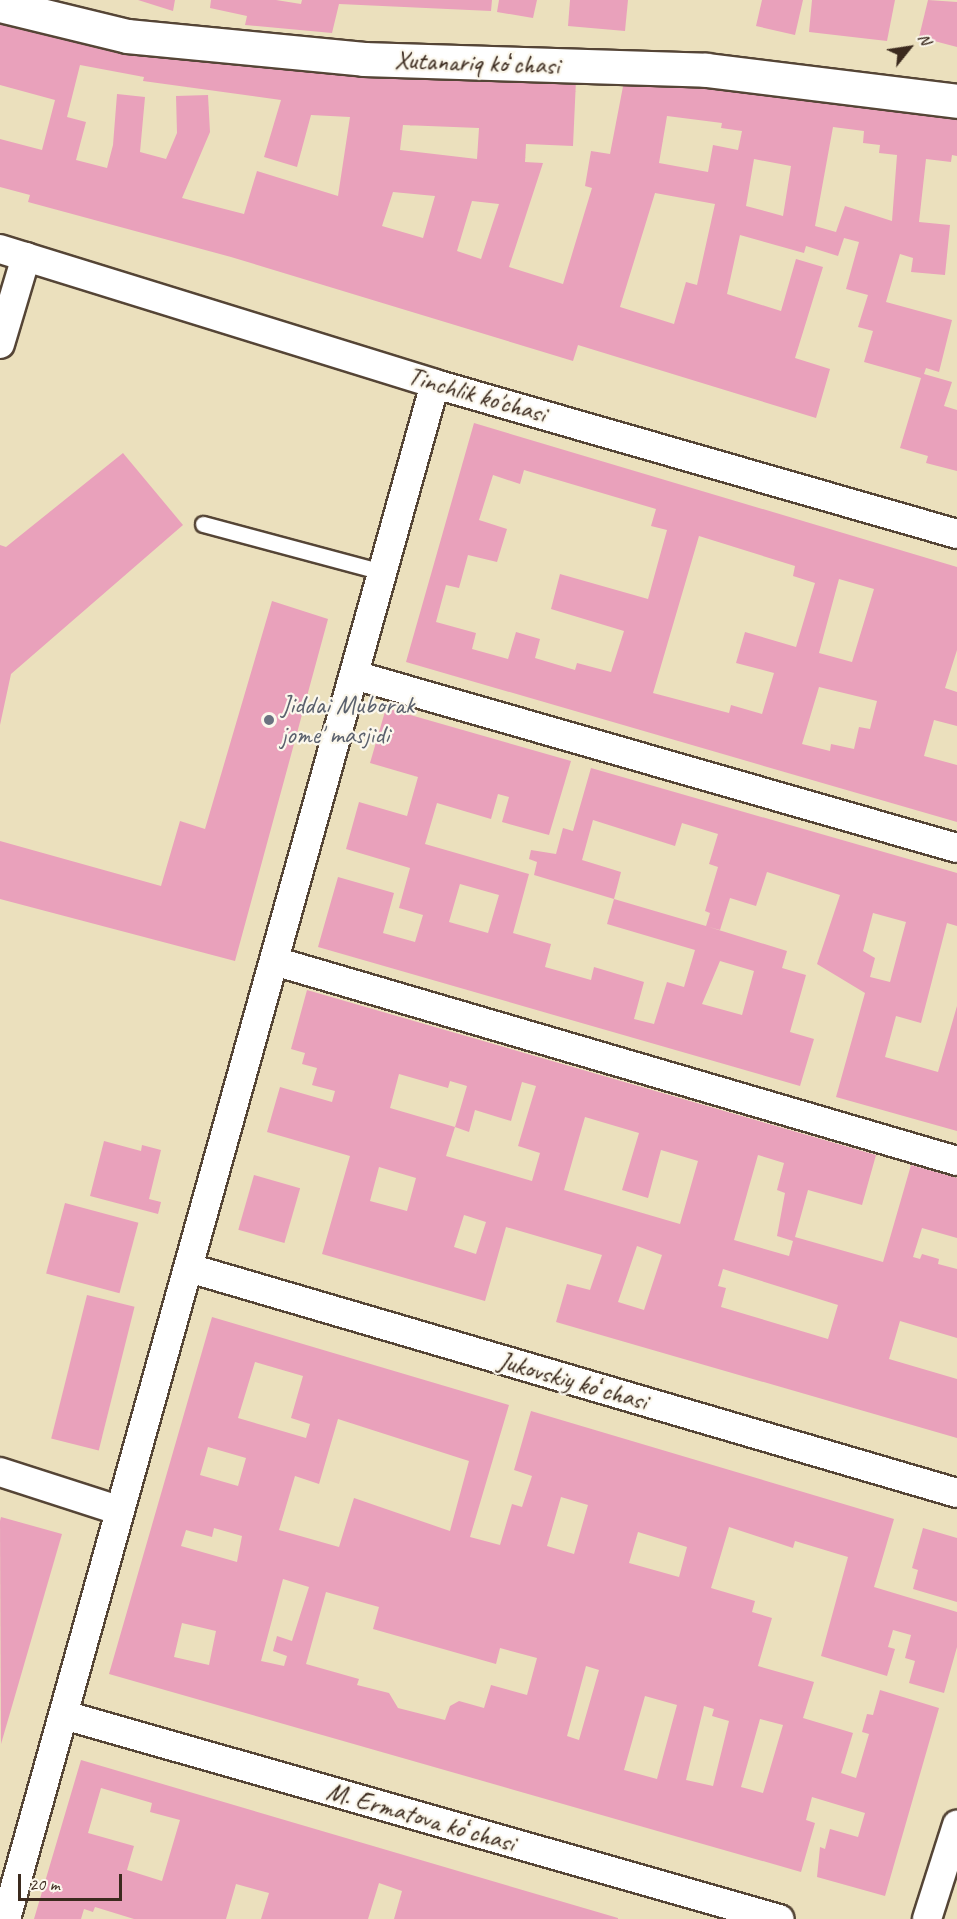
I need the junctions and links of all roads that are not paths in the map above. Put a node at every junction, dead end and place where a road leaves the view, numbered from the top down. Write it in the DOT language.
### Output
graph roads {
  1 [pos="0,5"];
  2 [pos="957,101"];
  3 [pos="13,253"];
  4 [pos="0,344"];
  5 [pos="435,384"];
  6 [pos="203,524"];
  7 [pos="957,534"];
  8 [pos="382,572"];
  9 [pos="354,675"];
  10 [pos="957,848"];
  11 [pos="274,961"];
  12 [pos="957,1161"];
  13 [pos="189,1268"];
  14 [pos="0,1472"];
  15 [pos="957,1493"];
  16 [pos="118,1510"];
  17 [pos="64,1715"];
  18 [pos="957,1825"];
  19 [pos="6,1919"];
  20 [pos="779,1919"];
  21 [pos="927,1919"];
  1 -- 2 [label="street, Xutanariq koʻchasi"];
  3 -- 4 [label="street"];
  3 -- 5 [label="street, Tinchlik ko'chasi"];
  5 -- 7 [label="street, Tinchlik ko'chasi"];
  5 -- 8 [label="street"];
  6 -- 8 [label="lane"];
  8 -- 9 [label="street"];
  9 -- 10 [label="street"];
  9 -- 11 [label="street"];
  11 -- 12 [label="street"];
  11 -- 13 [label="street"];
  13 -- 15 [label="street, Jukovskiy koʻchasi"];
  13 -- 16 [label="street"];
  14 -- 16 [label="street"];
  16 -- 17 [label="street"];
  17 -- 19 [label="street"];
  17 -- 20 [label="street, M. Ermatova koʻchasi"];
  18 -- 21 [label="street"];
}
